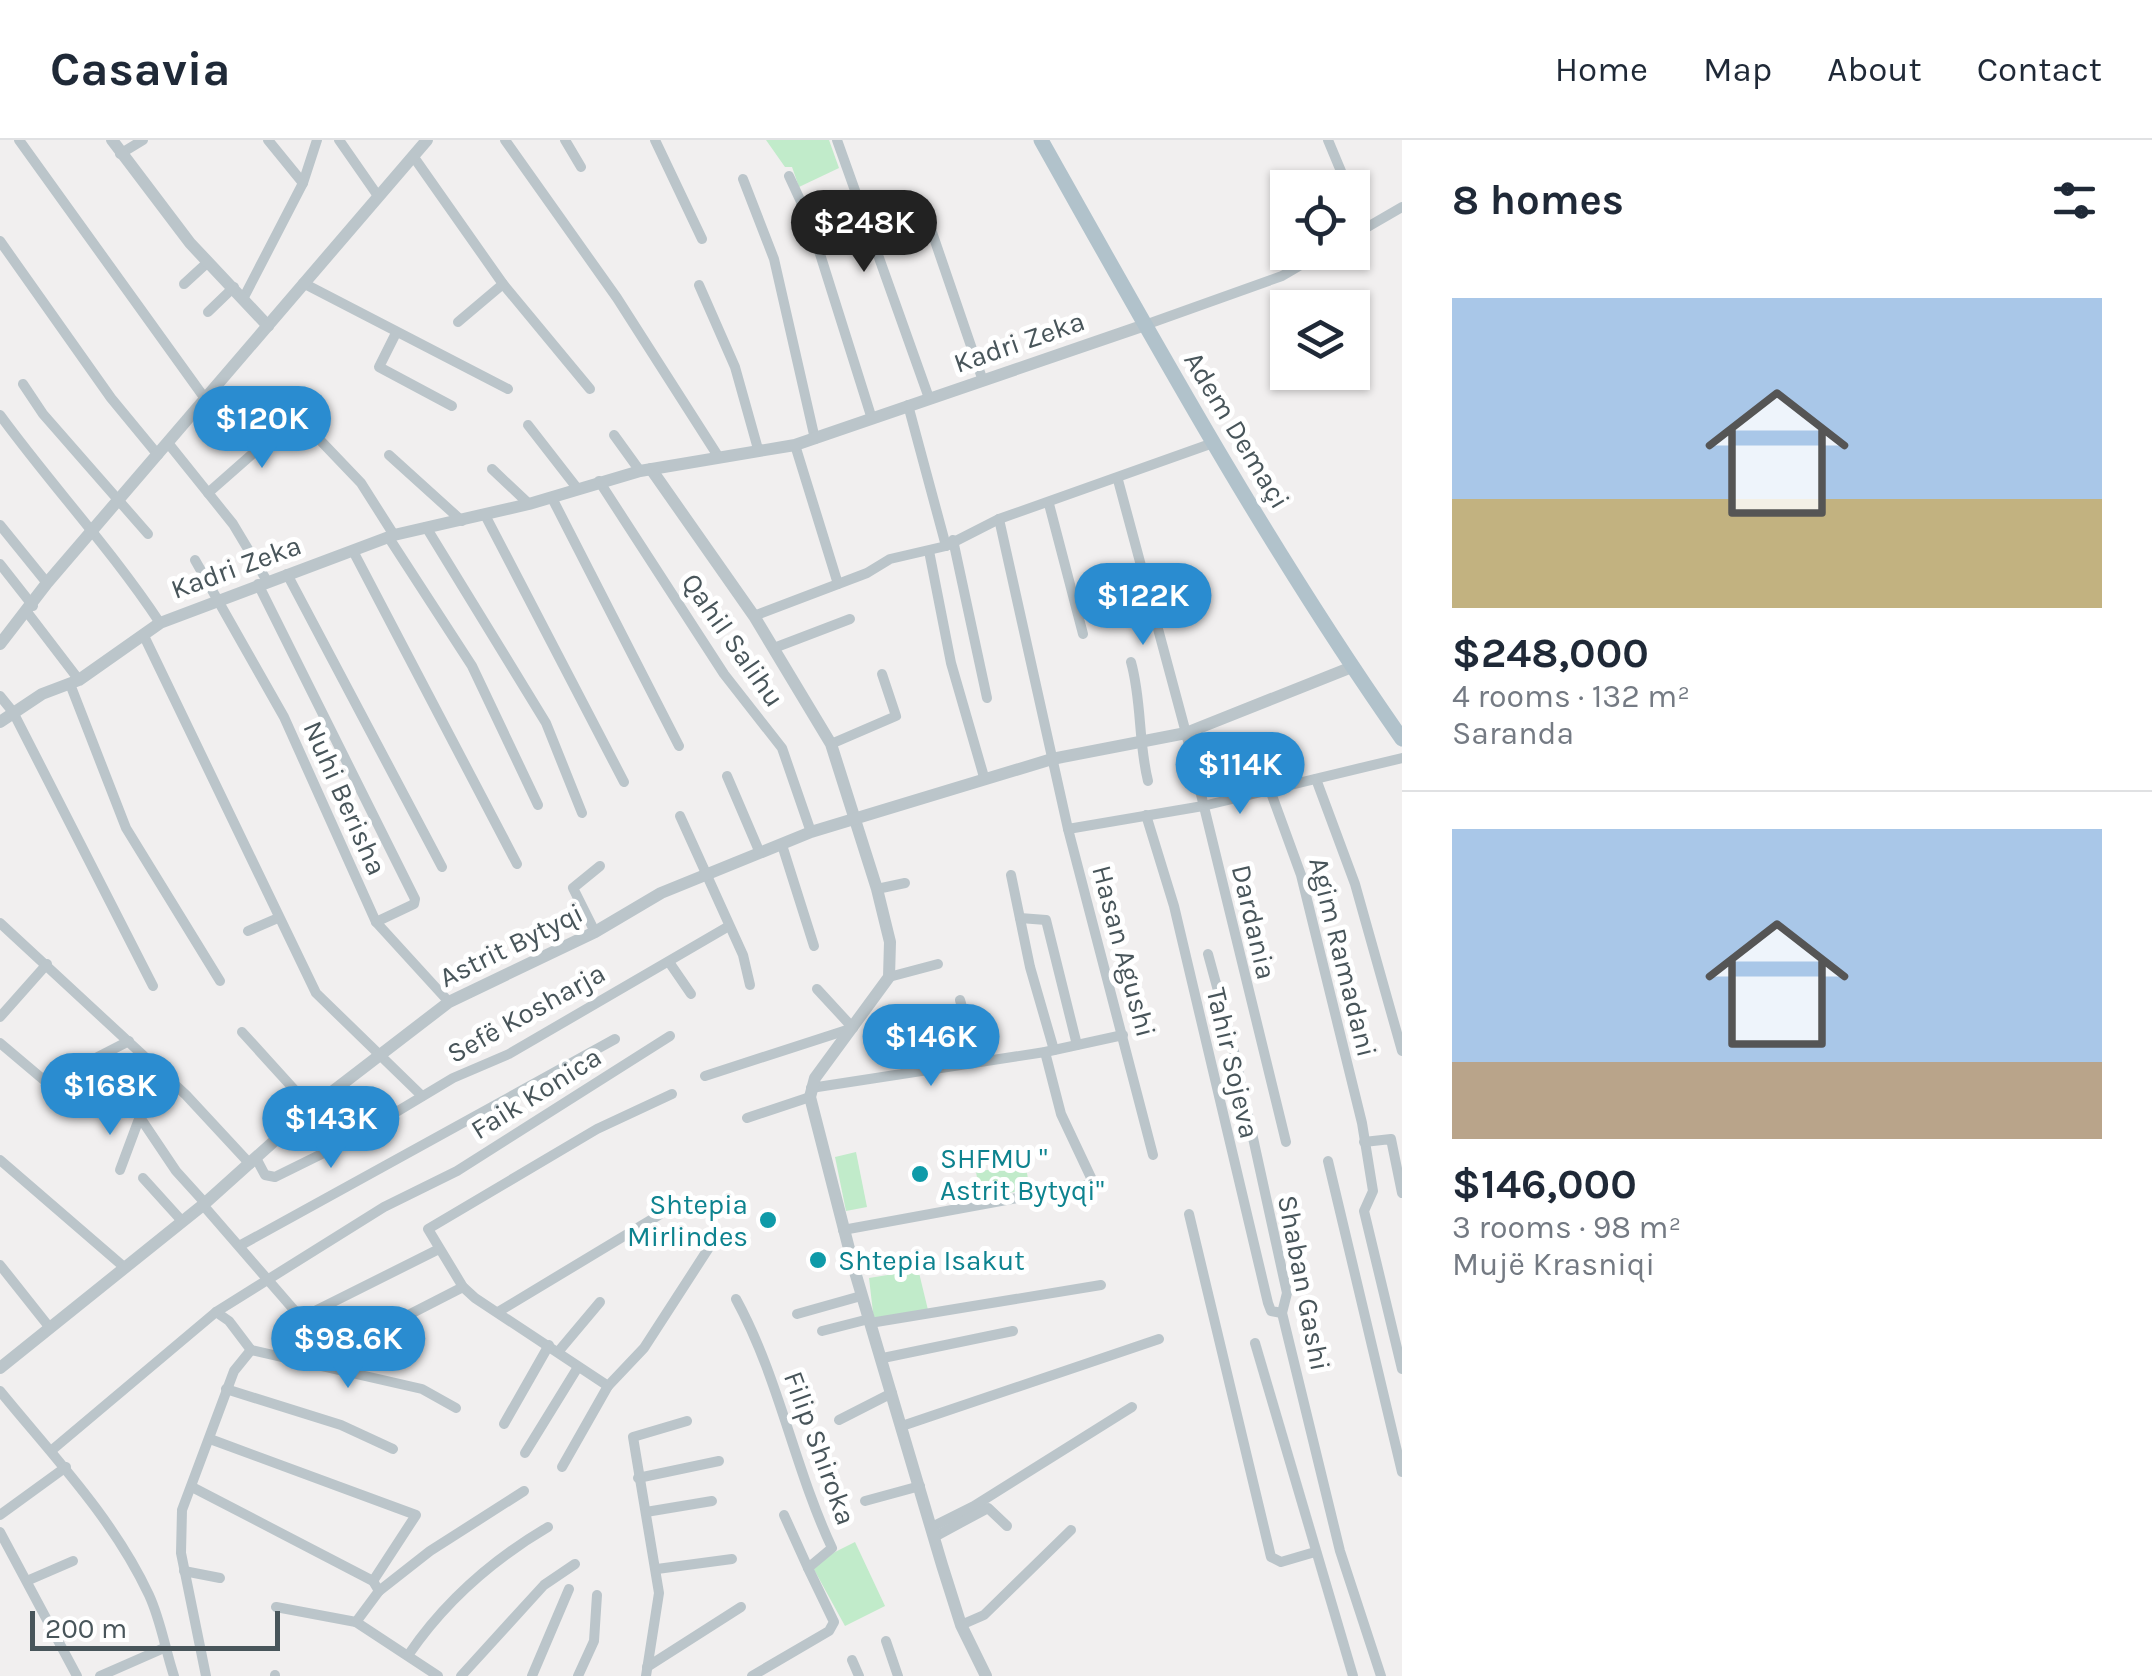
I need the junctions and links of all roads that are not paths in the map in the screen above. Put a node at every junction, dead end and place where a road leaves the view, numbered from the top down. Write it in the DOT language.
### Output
graph roads {
  1 [pos="19,140"];
  2 [pos="112,140"];
  3 [pos="143,140"];
  4 [pos="268,140"];
  5 [pos="316,140"];
  6 [pos="340,140"];
  7 [pos="427,140"];
  8 [pos="505,140"];
  9 [pos="565,140"];
  10 [pos="655,140"];
  11 [pos="837,140"];
  12 [pos="1042,140"];
  13 [pos="1328,140"];
  14 [pos="120,154"];
  15 [pos="412,156"];
  16 [pos="581,168"];
  17 [pos="1340,170"];
  18 [pos="790,176"];
  19 [pos="743,179"];
  20 [pos="303,183"];
  21 [pos="378,196"];
  22 [pos="924,206"];
  23 [pos="1402,207"];
  24 [pos="1370,225"];
  25 [pos="702,239"];
  26 [pos="0,241"];
  27 [pos="208,262"];
  28 [pos="1292,270"];
  29 [pos="303,283"];
  30 [pos="184,284"];
  31 [pos="503,284"];
  32 [pos="699,286"];
  33 [pos="239,293"];
  34 [pos="208,312"];
  35 [pos="458,322"];
  36 [pos="1145,325"];
  37 [pos="268,326"];
  38 [pos="396,333"];
  39 [pos="983,381"];
  40 [pos="23,384"];
  41 [pos="508,389"];
  42 [pos="590,389"];
  43 [pos="928,398"];
  44 [pos="206,400"];
  45 [pos="452,406"];
  46 [pos="908,406"];
  47 [pos="0,415"];
  48 [pos="872,419"];
  49 [pos="291,420"];
  50 [pos="528,425"];
  51 [pos="614,435"];
  52 [pos="318,438"];
  53 [pos="815,439"];
  54 [pos="168,442"];
  55 [pos="1214,443"];
  56 [pos="796,445"];
  57 [pos="758,448"];
  58 [pos="158,455"];
  59 [pos="389,455"];
  60 [pos="718,456"];
  61 [pos="492,469"];
  62 [pos="646,470"];
  63 [pos="1118,480"];
  64 [pos="600,482"];
  65 [pos="577,488"];
  66 [pos="208,493"];
  67 [pos="552,498"];
  68 [pos="120,500"];
  69 [pos="529,504"];
  70 [pos="1049,504"];
  71 [pos="485,515"];
  72 [pos="999,519"];
  73 [pos="462,521"];
  74 [pos="0,526"];
  75 [pos="426,527"];
  76 [pos="95,532"];
  77 [pos="148,534"];
  78 [pos="391,537"];
  79 [pos="950,543"];
  80 [pos="929,551"];
  81 [pos="353,552"];
  82 [pos="195,560"];
  83 [pos="0,564"];
  84 [pos="286,574"];
  85 [pos="47,583"];
  86 [pos="262,583"];
  87 [pos="838,584"];
  88 [pos="220,597"];
  89 [pos="30,609"];
  90 [pos="754,616"];
  91 [pos="850,619"];
  92 [pos="160,623"];
  93 [pos="1083,634"];
  94 [pos="144,636"];
  95 [pos="0,644"];
  96 [pos="774,648"];
  97 [pos="1131,662"];
  98 [pos="1352,668"];
  99 [pos="882,674"];
  100 [pos="75,682"];
  101 [pos="0,696"];
  102 [pos="987,698"];
  103 [pos="13,712"];
  104 [pos="0,722"];
  105 [pos="1186,733"];
  106 [pos="1402,739"];
  107 [pos="1138,742"];
  108 [pos="831,744"];
  109 [pos="679,746"];
  110 [pos="1052,758"];
  111 [pos="1402,758"];
  112 [pos="727,776"];
  113 [pos="984,777"];
  114 [pos="1316,779"];
  115 [pos="1148,781"];
  116 [pos="624,782"];
  117 [pos="1270,790"];
  118 [pos="538,805"];
  119 [pos="1204,806"];
  120 [pos="582,813"];
  121 [pos="1146,815"];
  122 [pos="680,816"];
  123 [pos="854,816"];
  124 [pos="1068,829"];
  125 [pos="811,832"];
  126 [pos="782,845"];
  127 [pos="760,853"];
  128 [pos="518,864"];
  129 [pos="600,866"];
  130 [pos="442,868"];
  131 [pos="705,875"];
  132 [pos="1011,875"];
  133 [pos="905,883"];
  134 [pos="877,889"];
  135 [pos="278,918"];
  136 [pos="1020,918"];
  137 [pos="376,922"];
  138 [pos="0,923"];
  139 [pos="730,926"];
  140 [pos="248,931"];
  141 [pos="595,932"];
  142 [pos="814,946"];
  143 [pos="1208,954"];
  144 [pos="669,962"];
  145 [pos="47,964"];
  146 [pos="938,964"];
  147 [pos="888,977"];
  148 [pos="220,982"];
  149 [pos="750,985"];
  150 [pos="153,986"];
  151 [pos="817,989"];
  152 [pos="691,994"];
  153 [pos="960,1000"];
  154 [pos="449,1002"];
  155 [pos="0,1017"];
  156 [pos="853,1028"];
  157 [pos="242,1032"];
  158 [pos="1123,1035"];
  159 [pos="670,1036"];
  160 [pos="615,1039"];
  161 [pos="128,1041"];
  162 [pos="0,1042"];
  163 [pos="1077,1045"];
  164 [pos="1402,1050"];
  165 [pos="1050,1051"];
  166 [pos="380,1056"];
  167 [pos="978,1062"];
  168 [pos="705,1076"];
  169 [pos="810,1092"];
  170 [pos="672,1094"];
  171 [pos="422,1096"];
  172 [pos="77,1108"];
  173 [pos="312,1108"];
  174 [pos="748,1118"];
  175 [pos="139,1119"];
  176 [pos="1286,1142"];
  177 [pos="1364,1142"];
  178 [pos="1153,1154"];
  179 [pos="0,1160"];
  180 [pos="253,1161"];
  181 [pos="1328,1161"];
  182 [pos="120,1170"];
  183 [pos="143,1178"];
  184 [pos="1402,1193"];
  185 [pos="204,1204"];
  186 [pos="1189,1214"];
  187 [pos="659,1215"];
  188 [pos="181,1220"];
  189 [pos="843,1230"];
  190 [pos="240,1245"];
  191 [pos="710,1246"];
  192 [pos="439,1249"];
  193 [pos="0,1264"];
  194 [pos="124,1267"];
  195 [pos="270,1279"];
  196 [pos="1101,1285"];
  197 [pos="463,1287"];
  198 [pos="862,1296"];
  199 [pos="736,1299"];
  200 [pos="600,1302"];
  201 [pos="216,1312"];
  202 [pos="498,1312"];
  203 [pos="1282,1313"];
  204 [pos="797,1314"];
  205 [pos="870,1321"];
  206 [pos="50,1328"];
  207 [pos="381,1330"];
  208 [pos="822,1331"];
  209 [pos="1013,1332"];
  210 [pos="1158,1339"];
  211 [pos="1254,1343"];
  212 [pos="554,1348"];
  213 [pos="251,1350"];
  214 [pos="883,1358"];
  215 [pos="578,1367"];
  216 [pos="0,1368"];
  217 [pos="1402,1369"];
  218 [pos="608,1386"];
  219 [pos="226,1389"];
  220 [pos="0,1391"];
  221 [pos="892,1394"];
  222 [pos="1132,1407"];
  223 [pos="456,1408"];
  224 [pos="839,1420"];
  225 [pos="687,1421"];
  226 [pos="504,1424"];
  227 [pos="902,1426"];
  228 [pos="210,1439"];
  229 [pos="394,1448"];
  230 [pos="52,1450"];
  231 [pos="525,1453"];
  232 [pos="718,1461"];
  233 [pos="66,1467"];
  234 [pos="562,1467"];
  235 [pos="1402,1472"];
  236 [pos="638,1478"];
  237 [pos="920,1486"];
  238 [pos="192,1487"];
  239 [pos="524,1491"];
  240 [pos="712,1501"];
  241 [pos="865,1501"];
  242 [pos="646,1512"];
  243 [pos="0,1515"];
  244 [pos="784,1515"];
  245 [pos="1007,1526"];
  246 [pos="548,1527"];
  247 [pos="1071,1530"];
  248 [pos="934,1531"];
  249 [pos="0,1532"];
  250 [pos="1315,1552"];
  251 [pos="732,1559"];
  252 [pos="74,1561"];
  253 [pos="576,1564"];
  254 [pos="808,1568"];
  255 [pos="657,1569"];
  256 [pos="184,1571"];
  257 [pos="220,1578"];
  258 [pos="28,1580"];
  259 [pos="376,1586"];
  260 [pos="568,1589"];
  261 [pos="596,1595"];
  262 [pos="276,1607"];
  263 [pos="741,1607"];
  264 [pos="356,1622"];
  265 [pos="961,1626"];
  266 [pos="886,1641"];
  267 [pos="164,1648"];
  268 [pos="409,1654"];
  269 [pos="852,1660"];
  270 [pos="646,1671"];
  271 [pos="76,1676"];
  272 [pos="100,1676"];
  273 [pos="174,1676"];
  274 [pos="206,1676"];
  275 [pos="438,1676"];
  276 [pos="461,1676"];
  277 [pos="532,1676"];
  278 [pos="578,1676"];
  279 [pos="752,1676"];
  280 [pos="859,1676"];
  281 [pos="898,1676"];
  282 [pos="986,1676"];
  283 [pos="1353,1676"];
  284 [pos="1380,1676"];
  1 -- 44 [label="street"];
  2 -- 14 [label="street"];
  3 -- 14 [label="street"];
  4 -- 20 [label="street"];
  5 -- 20 [label="street"];
  6 -- 21 [label="street"];
  7 -- 15 [label="street"];
  8 -- 60 [label="street"];
  9 -- 16 [label="street"];
  10 -- 25 [label="street"];
  11 -- 43 [label="street"];
  12 -- 36 [label="main road, Adem Demaçi"];
  13 -- 17 [label="street"];
  14 -- 27 [label="street"];
  15 -- 21 [label="street"];
  15 -- 31 [label="street"];
  18 -- 48 [label="street"];
  19 -- 53 [label="street"];
  20 -- 33 [label="street"];
  21 -- 29 [label="street"];
  22 -- 39 [label="street"];
  23 -- 24 [label="street"];
  26 -- 58 [label="street"];
  27 -- 30 [label="street"];
  27 -- 33 [label="street"];
  28 -- 36 [label="street"];
  29 -- 37 [label="street"];
  29 -- 38 [label="street"];
  31 -- 35 [label="street"];
  31 -- 42 [label="street"];
  32 -- 57 [label="street"];
  33 -- 34 [label="street"];
  33 -- 37 [label="street"];
  36 -- 39 [label="street, Kadri Zeka"];
  36 -- 55 [label="main road, Adem Demaçi"];
  37 -- 44 [label="street"];
  38 -- 41 [label="street"];
  38 -- 45 [label="street"];
  39 -- 43 [label="street, Kadri Zeka"];
  40 -- 68 [label="street"];
  43 -- 46 [label="street, Kadri Zeka"];
  44 -- 54 [label="street"];
  46 -- 48 [label="street, Kadri Zeka"];
  46 -- 79 [label="street"];
  47 -- 76 [label="street"];
  48 -- 53 [label="street, Kadri Zeka"];
  49 -- 66 [label="street"];
  50 -- 65 [label="street"];
  51 -- 62 [label="street"];
  52 -- 78 [label="street"];
  53 -- 56 [label="street, Kadri Zeka"];
  54 -- 58 [label="street"];
  54 -- 66 [label="street"];
  55 -- 63 [label="street"];
  55 -- 98 [label="main road, Adem Demaçi"];
  56 -- 57 [label="street, Kadri Zeka"];
  56 -- 87 [label="street"];
  57 -- 60 [label="street, Kadri Zeka"];
  58 -- 68 [label="street"];
  59 -- 73 [label="street"];
  60 -- 62 [label="street, Kadri Zeka"];
  61 -- 69 [label="street"];
  62 -- 64 [label="street, Kadri Zeka"];
  62 -- 90 [label="street"];
  63 -- 70 [label="street"];
  63 -- 105 [label="street, Dardania"];
  64 -- 65 [label="street, Kadri Zeka"];
  64 -- 125 [label="street, Qahil Salihu"];
  65 -- 67 [label="street, Kadri Zeka"];
  66 -- 86 [label="street"];
  67 -- 69 [label="street, Kadri Zeka"];
  67 -- 109 [label="street"];
  68 -- 76 [label="street"];
  68 -- 77 [label="street"];
  69 -- 71 [label="street, Kadri Zeka"];
  70 -- 72 [label="street"];
  70 -- 93 [label="street"];
  71 -- 73 [label="street, Kadri Zeka"];
  71 -- 116 [label="street"];
  72 -- 79 [label="street"];
  72 -- 110 [label="street, Hasan Agushi"];
  73 -- 75 [label="street, Kadri Zeka"];
  74 -- 85 [label="street"];
  75 -- 78 [label="street, Kadri Zeka"];
  75 -- 120 [label="street"];
  76 -- 85 [label="street"];
  76 -- 92 [label="street"];
  78 -- 81 [label="street, Kadri Zeka"];
  78 -- 118 [label="street"];
  79 -- 80 [label="street"];
  79 -- 102 [label="street"];
  80 -- 87 [label="street"];
  80 -- 113 [label="street"];
  81 -- 84 [label="street, Kadri Zeka"];
  81 -- 128 [label="street"];
  82 -- 88 [label="street, Nuhi Berisha"];
  83 -- 89 [label="street"];
  84 -- 86 [label="street, Kadri Zeka"];
  84 -- 130 [label="street"];
  85 -- 89 [label="street"];
  86 -- 88 [label="street, Kadri Zeka"];
  86 -- 137 [label="street"];
  87 -- 90 [label="street"];
  88 -- 92 [label="street, Kadri Zeka"];
  88 -- 137 [label="street, Nuhi Berisha"];
  89 -- 95 [label="street"];
  89 -- 100 [label="street"];
  90 -- 96 [label="street"];
  91 -- 96 [label="street"];
  92 -- 94 [label="street, Kadri Zeka"];
  94 -- 100 [label="street, Kadri Zeka"];
  94 -- 135 [label="street"];
  96 -- 108 [label="street"];
  97 -- 107 [label="street"];
  98 -- 105 [label="street, Astrit Bytyqi"];
  98 -- 106 [label="main road, Adem Demaçi"];
  99 -- 108 [label="street"];
  100 -- 103 [label="street, Kadri Zeka"];
  100 -- 148 [label="street"];
  101 -- 103 [label="street"];
  103 -- 104 [label="street, Kadri Zeka"];
  103 -- 150 [label="street"];
  105 -- 107 [label="street, Astrit Bytyqi"];
  105 -- 119 [label="street, Dardania"];
  107 -- 110 [label="street, Astrit Bytyqi"];
  107 -- 115 [label="street"];
  108 -- 123 [label="street"];
  110 -- 113 [label="street, Astrit Bytyqi"];
  110 -- 124 [label="street, Hasan Agushi"];
  111 -- 114 [label="street"];
  112 -- 127 [label="street"];
  113 -- 123 [label="street, Astrit Bytyqi"];
  114 -- 117 [label="street"];
  114 -- 164 [label="street"];
  117 -- 119 [label="street"];
  117 -- 177 [label="street, Agim Ramadani"];
  119 -- 121 [label="street"];
  119 -- 176 [label="street, Dardania"];
  121 -- 124 [label="street"];
  121 -- 203 [label="street, Tahir Sojeva"];
  122 -- 131 [label="street"];
  123 -- 125 [label="street, Astrit Bytyqi"];
  123 -- 134 [label="street"];
  124 -- 158 [label="street, Hasan Agushi"];
  125 -- 126 [label="street, Astrit Bytyqi"];
  126 -- 127 [label="street, Astrit Bytyqi"];
  126 -- 142 [label="street"];
  127 -- 131 [label="street, Astrit Bytyqi"];
  129 -- 141 [label="street"];
  131 -- 139 [label="street"];
  131 -- 141 [label="street, Astrit Bytyqi"];
  132 -- 136 [label="street"];
  133 -- 134 [label="street"];
  134 -- 147 [label="street"];
  135 -- 140 [label="street"];
  135 -- 166 [label="street"];
  136 -- 163 [label="street"];
  136 -- 165 [label="street"];
  137 -- 154 [label="street, Nuhi Berisha"];
  138 -- 145 [label="street"];
  139 -- 144 [label="street, Sefë Kosharja"];
  139 -- 149 [label="street"];
  141 -- 154 [label="street, Astrit Bytyqi"];
  143 -- 203 [label="street, Shaban Gashi"];
  144 -- 152 [label="street"];
  144 -- 171 [label="street, Sefë Kosharja"];
  145 -- 155 [label="street"];
  145 -- 161 [label="street"];
  146 -- 147 [label="street"];
  147 -- 156 [label="street"];
  151 -- 156 [label="street"];
  153 -- 167 [label="street"];
  154 -- 166 [label="street, Astrit Bytyqi"];
  156 -- 168 [label="street"];
  156 -- 169 [label="street"];
  157 -- 173 [label="street"];
  158 -- 163 [label="street"];
  158 -- 178 [label="street, Hasan Agushi"];
  159 -- 195 [label="street, Faik Konica"];
  160 -- 190 [label="street"];
  161 -- 175 [label="street"];
  161 -- 180 [label="street"];
  162 -- 172 [label="street"];
  163 -- 165 [label="street"];
  165 -- 167 [label="street"];
  165 -- 189 [label="street"];
  166 -- 171 [label="street"];
  166 -- 173 [label="street, Astrit Bytyqi"];
  167 -- 169 [label="street"];
  169 -- 174 [label="street"];
  169 -- 189 [label="street"];
  170 -- 192 [label="street"];
  171 -- 180 [label="street, Sefë Kosharja"];
  173 -- 180 [label="street, Astrit Bytyqi"];
  175 -- 182 [label="street"];
  175 -- 185 [label="street"];
  177 -- 184 [label="street"];
  177 -- 217 [label="street, Agim Ramadani"];
  179 -- 194 [label="street"];
  180 -- 185 [label="street, Astrit Bytyqi"];
  181 -- 235 [label="street"];
  183 -- 188 [label="street"];
  185 -- 188 [label="street, Astrit Bytyqi"];
  185 -- 190 [label="street"];
  186 -- 250 [label="street"];
  187 -- 202 [label="street"];
  188 -- 194 [label="street, Astrit Bytyqi"];
  189 -- 198 [label="street"];
  190 -- 195 [label="street"];
  191 -- 218 [label="street"];
  192 -- 195 [label="street"];
  192 -- 197 [label="street"];
  193 -- 206 [label="street"];
  194 -- 206 [label="street, Astrit Bytyqi"];
  195 -- 201 [label="street, Faik Konica"];
  196 -- 205 [label="street"];
  197 -- 202 [label="street"];
  197 -- 207 [label="street"];
  198 -- 204 [label="street"];
  198 -- 205 [label="street"];
  199 -- 254 [label="street, Filip Shiroka"];
  200 -- 212 [label="street"];
  201 -- 213 [label="street"];
  201 -- 230 [label="street, Faik Konica"];
  202 -- 212 [label="street"];
  203 -- 284 [label="street, Shaban Gashi"];
  205 -- 208 [label="street"];
  205 -- 214 [label="street"];
  206 -- 216 [label="street, Astrit Bytyqi"];
  209 -- 214 [label="street"];
  210 -- 227 [label="street"];
  211 -- 250 [label="street"];
  212 -- 215 [label="street"];
  212 -- 226 [label="street"];
  213 -- 219 [label="street"];
  213 -- 223 [label="street"];
  214 -- 221 [label="street"];
  215 -- 218 [label="street"];
  215 -- 231 [label="street"];
  218 -- 234 [label="street"];
  219 -- 228 [label="street"];
  219 -- 229 [label="street"];
  220 -- 230 [label="street"];
  221 -- 224 [label="street"];
  221 -- 227 [label="street"];
  222 -- 248 [label="street"];
  225 -- 236 [label="street"];
  227 -- 237 [label="street"];
  228 -- 238 [label="street"];
  228 -- 259 [label="street"];
  230 -- 233 [label="street"];
  232 -- 236 [label="street"];
  233 -- 243 [label="street"];
  233 -- 267 [label="street"];
  236 -- 242 [label="street"];
  237 -- 241 [label="street"];
  237 -- 248 [label="street"];
  238 -- 256 [label="street"];
  238 -- 259 [label="street"];
  239 -- 259 [label="street"];
  240 -- 242 [label="street"];
  242 -- 255 [label="street"];
  244 -- 254 [label="street"];
  245 -- 248 [label="street"];
  246 -- 268 [label="street"];
  247 -- 265 [label="street"];
  248 -- 265 [label="street"];
  249 -- 258 [label="street"];
  250 -- 283 [label="street"];
  251 -- 255 [label="street"];
  252 -- 258 [label="street"];
  253 -- 276 [label="street"];
  254 -- 279 [label="street"];
  255 -- 270 [label="street"];
  256 -- 257 [label="street"];
  256 -- 274 [label="street"];
  258 -- 271 [label="street"];
  259 -- 264 [label="street"];
  260 -- 277 [label="street"];
  261 -- 278 [label="street"];
  262 -- 264 [label="street"];
  263 -- 270 [label="street"];
  264 -- 268 [label="street"];
  265 -- 282 [label="street"];
  266 -- 281 [label="street"];
  267 -- 272 [label="street"];
  267 -- 273 [label="street"];
  268 -- 275 [label="street"];
  269 -- 280 [label="street"];
}
